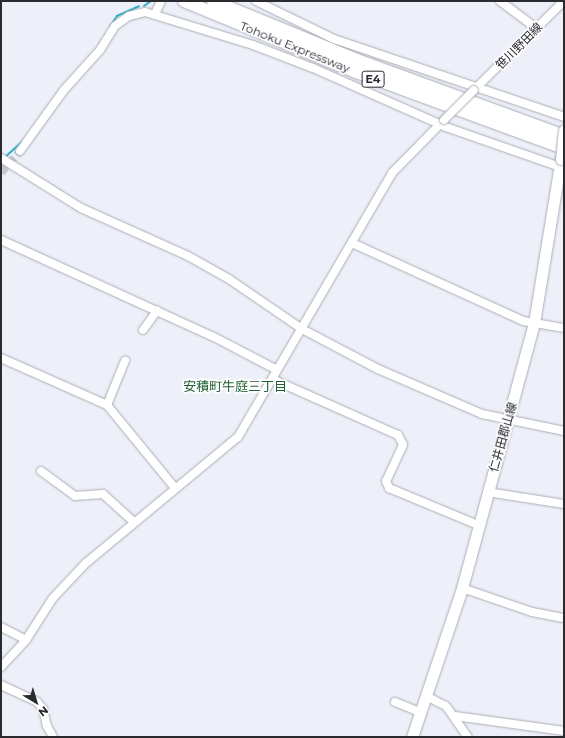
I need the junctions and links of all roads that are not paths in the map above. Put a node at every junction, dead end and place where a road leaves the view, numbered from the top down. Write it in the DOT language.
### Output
graph roads {
  1 [pos="161,1"];
  2 [pos="184,1"];
  3 [pos="212,1"];
  4 [pos="500,1"];
  5 [pos="564,1"];
  6 [pos="262,2"];
  7 [pos="155,14"];
  8 [pos="536,28"];
  9 [pos="476,88"];
  10 [pos="564,117"];
  11 [pos="442,122"];
  12 [pos="564,130"];
  13 [pos="564,136"];
  14 [pos="20,151"];
  15 [pos="1,158"];
  16 [pos="562,161"];
  17 [pos="1,240"];
  18 [pos="352,243"];
  19 [pos="157,312"];
  20 [pos="534,323"];
  21 [pos="564,328"];
  22 [pos="302,329"];
  23 [pos="143,330"];
  24 [pos="1,358"];
  25 [pos="125,361"];
  26 [pos="277,370"];
  27 [pos="272,379"];
  28 [pos="106,405"];
  29 [pos="508,421"];
  30 [pos="564,431"];
  31 [pos="41,471"];
  32 [pos="175,488"];
  33 [pos="487,492"];
  34 [pos="564,504"];
  35 [pos="134,522"];
  36 [pos="478,525"];
  37 [pos="462,588"];
  38 [pos="564,618"];
  39 [pos="1,627"];
  40 [pos="26,640"];
  41 [pos="1,667"];
  42 [pos="1,684"];
  43 [pos="426,696"];
  44 [pos="395,702"];
  45 [pos="420,712"];
  46 [pos="455,716"];
  47 [pos="564,731"];
  48 [pos="53,737"];
  49 [pos="412,737"];
  50 [pos="468,737"];
  1 -- 7 [label="street"];
  2 -- 16 [label="highway, Tohoku Expressway / E4"];
  3 -- 13 [label="highway, Tohoku Expressway / E4"];
  4 -- 8 [label="street"];
  5 -- 8 [label="street, 笹川野田線"];
  6 -- 9 [label="street"];
  7 -- 11 [label="street"];
  7 -- 14 [label="street"];
  8 -- 9 [label="street, 笹川野田線"];
  9 -- 10 [label="street"];
  9 -- 11 [label="street, 笹川野田線, bridge"];
  11 -- 16 [label="street"];
  11 -- 18 [label="street, 笹川野田線"];
  12 -- 16 [label="main road, 仁井田郡山線, bridge"];
  15 -- 22 [label="street"];
  16 -- 20 [label="main road, 仁井田郡山線"];
  17 -- 19 [label="street"];
  18 -- 20 [label="street"];
  18 -- 22 [label="street, 笹川野田線"];
  19 -- 23 [label="street"];
  19 -- 26 [label="street"];
  20 -- 21 [label="street"];
  20 -- 29 [label="main road, 仁井田郡山線"];
  22 -- 26 [label="street, 笹川野田線"];
  22 -- 29 [label="street"];
  24 -- 28 [label="street"];
  25 -- 28 [label="street"];
  26 -- 27 [label="street, 笹川野田線"];
  27 -- 32 [label="street, 笹川野田線"];
  27 -- 36 [label="street"];
  28 -- 32 [label="street"];
  29 -- 30 [label="street"];
  29 -- 33 [label="main road, 仁井田郡山線"];
  31 -- 35 [label="street"];
  32 -- 35 [label="street, 笹川野田線"];
  33 -- 34 [label="street"];
  33 -- 36 [label="main road, 仁井田郡山線"];
  35 -- 40 [label="street, 笹川野田線"];
  36 -- 37 [label="main road, 仁井田郡山線"];
  37 -- 38 [label="street"];
  37 -- 43 [label="main road, 仁井田郡山線"];
  39 -- 40 [label="street"];
  40 -- 41 [label="street, 笹川野田線"];
  42 -- 48 [label="street"];
  43 -- 45 [label="main road, 仁井田郡山線"];
  43 -- 46 [label="street"];
  44 -- 45 [label="street"];
  45 -- 49 [label="main road, 仁井田郡山線"];
  46 -- 47 [label="street"];
  46 -- 50 [label="street"];
}
